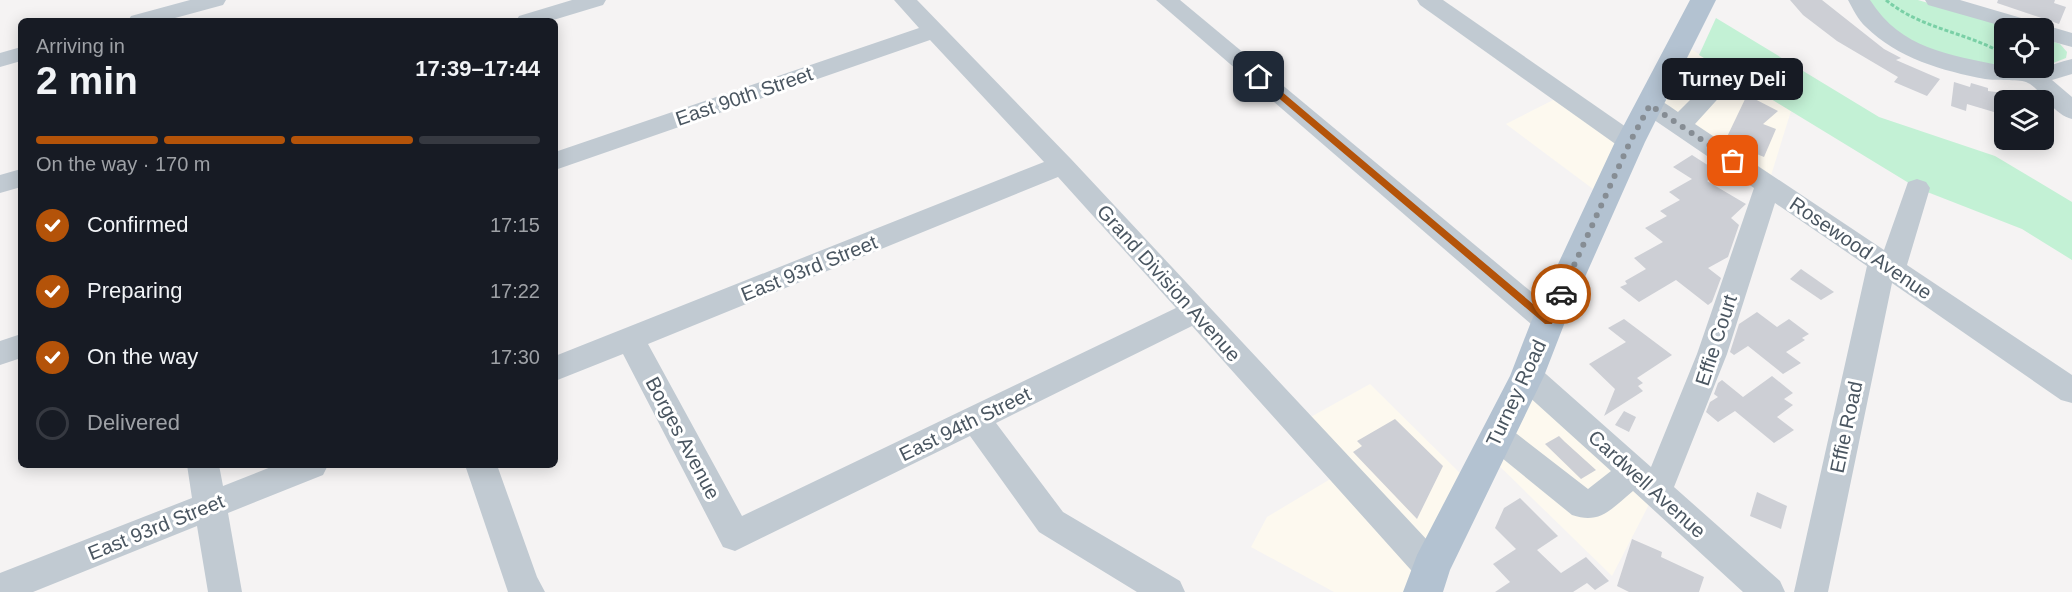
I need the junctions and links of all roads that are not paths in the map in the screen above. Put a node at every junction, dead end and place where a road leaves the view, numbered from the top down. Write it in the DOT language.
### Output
graph roads {
  1 [pos="131,0"];
  2 [pos="215,0"];
  3 [pos="595,0"];
  4 [pos="905,0"];
  5 [pos="1167,0"];
  6 [pos="1428,0"];
  7 [pos="1859,0"];
  8 [pos="1936,0"];
  9 [pos="1698,2"];
  10 [pos="136,18"];
  11 [pos="148,18"];
  12 [pos="537,18"];
  13 [pos="1998,18"];
  14 [pos="933,31"];
  15 [pos="2054,35"];
  16 [pos="2072,40"];
  17 [pos="18,55"];
  18 [pos="0,60"];
  19 [pos="2072,66"];
  20 [pos="1668,69"];
  21 [pos="2054,72"];
  22 [pos="1994,75"];
  23 [pos="2036,78"];
  24 [pos="1650,105"];
  25 [pos="2072,111"];
  26 [pos="1680,125"];
  27 [pos="1630,142"];
  28 [pos="558,160"];
  29 [pos="1062,165"];
  30 [pos="18,179"];
  31 [pos="0,184"];
  32 [pos="1768,185"];
  33 [pos="1917,188"];
  34 [pos="1887,266"];
  35 [pos="1195,312"];
  36 [pos="1548,322"];
  37 [pos="631,340"];
  38 [pos="18,347"];
  39 [pos="0,353"];
  40 [pos="558,368"];
  41 [pos="1527,376"];
  42 [pos="2072,391"];
  43 [pos="975,419"];
  44 [pos="1497,436"];
  45 [pos="203,468"];
  46 [pos="304,468"];
  47 [pos="483,468"];
  48 [pos="1645,482"];
  49 [pos="209,506"];
  50 [pos="735,536"];
  51 [pos="1427,580"];
  52 [pos="0,589"];
  53 [pos="225,592"];
  54 [pos="528,592"];
  55 [pos="1168,592"];
  56 [pos="1768,592"];
  57 [pos="1810,592"];
  1 -- 10 [label="street"];
  2 -- 11 [label="street"];
  3 -- 12 [label="street"];
  4 -- 14 [label="street, Grand Division Avenue"];
  5 -- 36 [label="street"];
  6 -- 27 [label="street"];
  7 -- 22 [label="street"];
  8 -- 13 [label="street"];
  9 -- 20 [label="main road, Turney Road"];
  14 -- 28 [label="street, East 90th Street"];
  14 -- 29 [label="street, Grand Division Avenue"];
  15 -- 16 [label="street"];
  17 -- 18 [label="street"];
  19 -- 21 [label="street"];
  20 -- 24 [label="main road, Turney Road"];
  20 -- 26 [label="street"];
  23 -- 25 [label="street"];
  24 -- 26 [label="street, Rosewood Avenue"];
  24 -- 27 [label="main road, Turney Road"];
  26 -- 32 [label="street, Rosewood Avenue"];
  27 -- 36 [label="main road, Turney Road"];
  29 -- 35 [label="street, Grand Division Avenue"];
  29 -- 37 [label="street, East 93rd Street"];
  30 -- 31 [label="street"];
  32 -- 34 [label="street, Rosewood Avenue"];
  32 -- 48 [label="street, Effie Court"];
  33 -- 34 [label="street, Effie Road"];
  34 -- 42 [label="street, Rosewood Avenue"];
  34 -- 57 [label="street, Effie Road"];
  35 -- 43 [label="street, East 94th Street"];
  35 -- 51 [label="street, Grand Division Avenue"];
  36 -- 41 [label="main road, Turney Road"];
  37 -- 40 [label="street, East 93rd Street"];
  37 -- 50 [label="street, Borges Avenue"];
  38 -- 39 [label="street"];
  41 -- 44 [label="main road, Turney Road"];
  41 -- 48 [label="street, Cardwell Avenue"];
  43 -- 50 [label="street, East 94th Street"];
  43 -- 55 [label="street"];
  44 -- 48 [label="street"];
  44 -- 51 [label="main road, Turney Road"];
  45 -- 49 [label="street"];
  46 -- 49 [label="street, East 93rd Street"];
  47 -- 54 [label="street"];
  48 -- 56 [label="street, Cardwell Avenue"];
  49 -- 52 [label="street, East 93rd Street"];
  49 -- 53 [label="street"];
}
